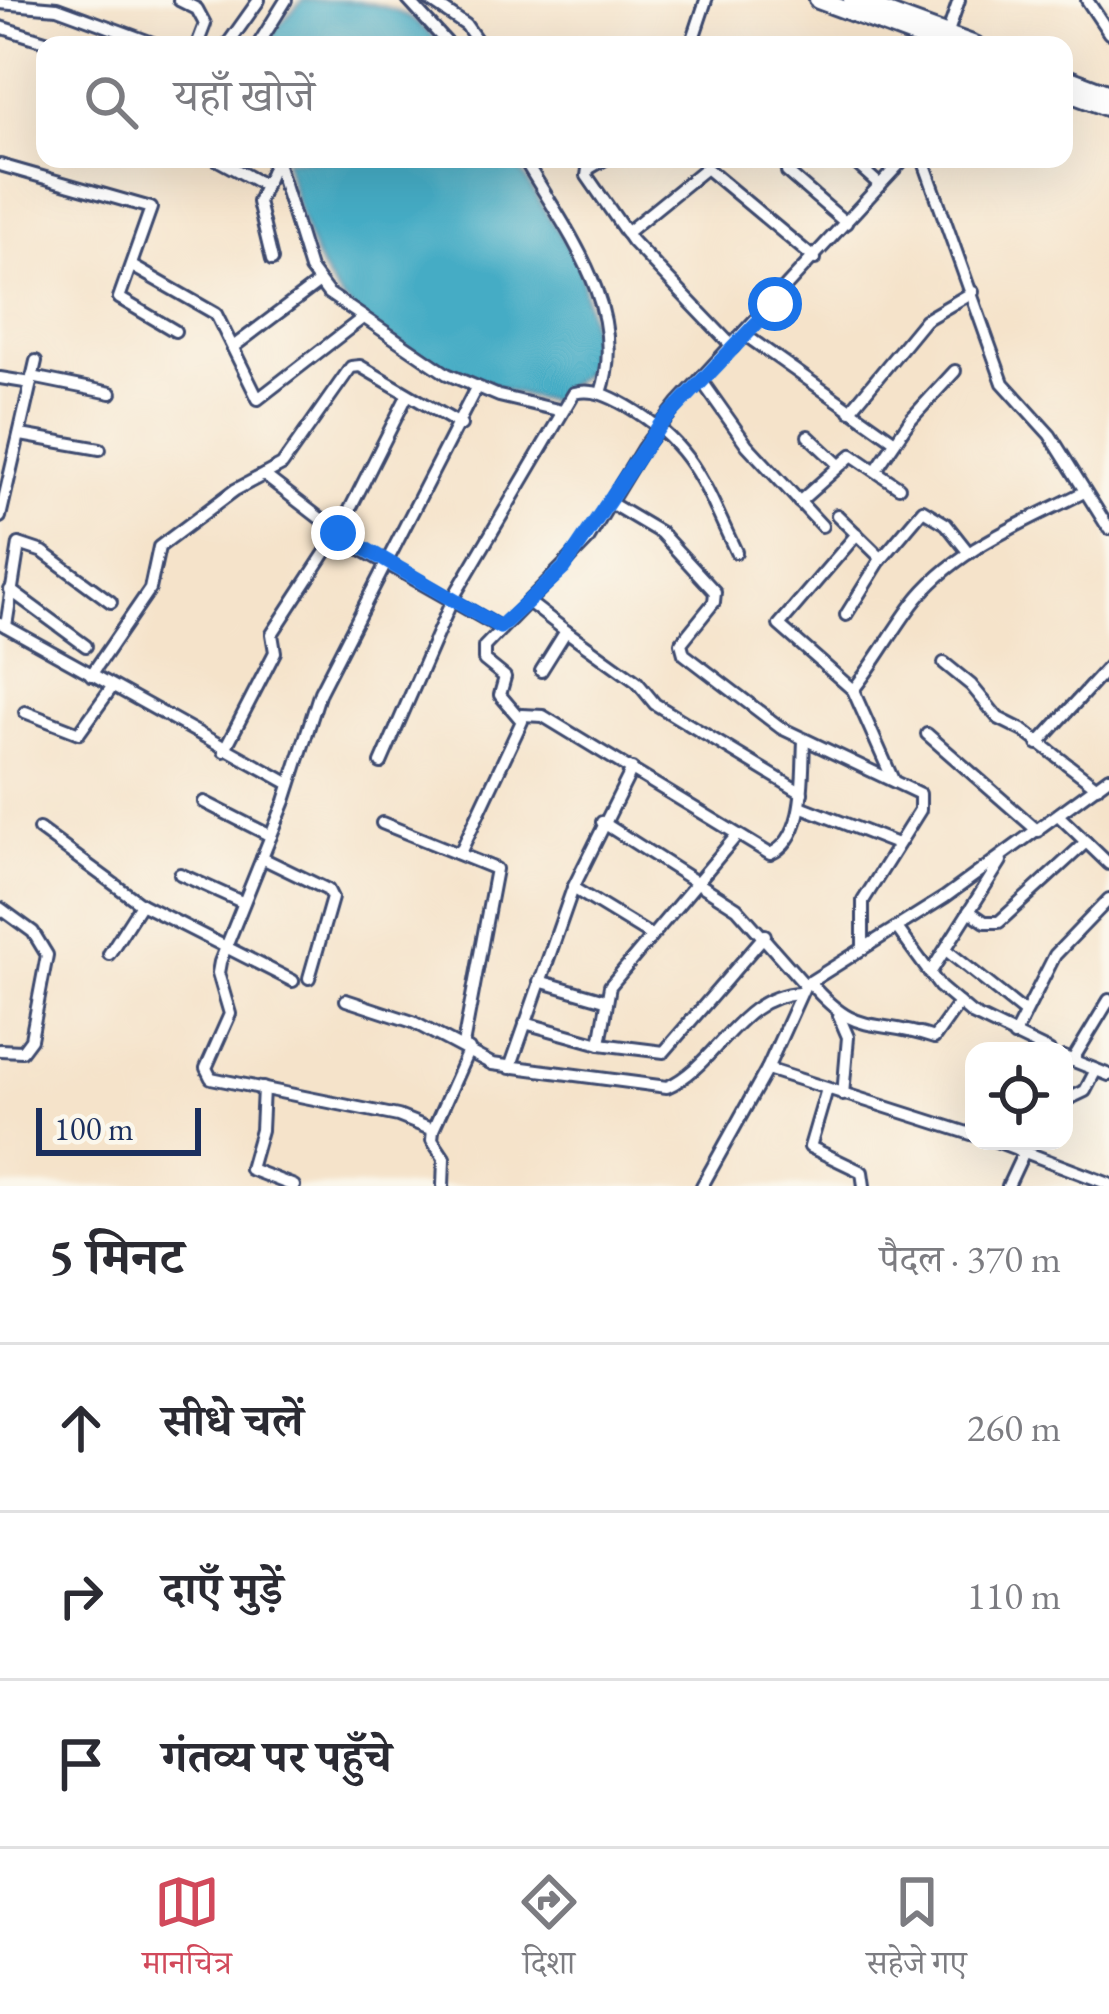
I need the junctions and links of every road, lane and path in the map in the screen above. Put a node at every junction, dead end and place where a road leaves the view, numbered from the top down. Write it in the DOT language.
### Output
graph roads {
  1 [pos="179,0"];
  2 [pos="259,0"];
  3 [pos="286,0"];
  4 [pos="408,0"];
  5 [pos="430,0"];
  6 [pos="706,0"];
  7 [pos="818,0"];
  8 [pos="852,0"];
  9 [pos="959,0"];
  10 [pos="1087,0"];
  11 [pos="0,4"];
  12 [pos="0,27"];
  13 [pos="1109,33"];
  14 [pos="133,36"];
  15 [pos="200,36"];
  16 [pos="233,36"];
  17 [pos="264,36"];
  18 [pos="441,36"];
  19 [pos="473,36"];
  20 [pos="694,36"];
  21 [pos="930,36"];
  22 [pos="934,36"];
  23 [pos="945,36"];
  24 [pos="36,38"];
  25 [pos="1073,80"];
  26 [pos="1073,94"];
  27 [pos="1109,94"];
  28 [pos="1109,107"];
  29 [pos="0,165"];
  30 [pos="233,168"];
  31 [pos="271,168"];
  32 [pos="279,168"];
  33 [pos="529,168"];
  34 [pos="590,168"];
  35 [pos="699,168"];
  36 [pos="708,168"];
  37 [pos="861,168"];
  38 [pos="895,168"];
  39 [pos="926,168"];
  40 [pos="787,172"];
  41 [pos="262,184"];
  42 [pos="880,184"];
  43 [pos="846,224"];
  44 [pos="626,233"];
  45 [pos="814,259"];
  46 [pos="272,260"];
  47 [pos="133,266"];
  48 [pos="318,283"];
  49 [pos="973,292"];
  50 [pos="360,320"];
  51 [pos="175,331"];
  52 [pos="745,335"];
  53 [pos="233,346"];
  54 [pos="733,347"];
  55 [pos="35,361"];
  56 [pos="955,371"];
  57 [pos="0,378"];
  58 [pos="32,380"];
  59 [pos="701,380"];
  60 [pos="476,388"];
  61 [pos="111,393"];
  62 [pos="601,393"];
  63 [pos="407,395"];
  64 [pos="850,411"];
  65 [pos="562,412"];
  66 [pos="460,425"];
  67 [pos="660,425"];
  68 [pos="21,435"];
  69 [pos="808,436"];
  70 [pos="895,441"];
  71 [pos="100,449"];
  72 [pos="838,464"];
  73 [pos="875,470"];
  74 [pos="265,475"];
  75 [pos="899,487"];
  76 [pos="1084,492"];
  77 [pos="799,502"];
  78 [pos="612,504"];
  79 [pos="837,515"];
  80 [pos="0,517"];
  81 [pos="822,526"];
  82 [pos="1109,529"];
  83 [pos="338,533"];
  84 [pos="857,534"];
  85 [pos="736,552"];
  86 [pos="968,553"];
  87 [pos="881,558"];
  88 [pos="385,564"];
  89 [pos="10,590"];
  90 [pos="453,598"];
  91 [pos="111,602"];
  92 [pos="531,604"];
  93 [pos="846,616"];
  94 [pos="3,624"];
  95 [pos="500,627"];
  96 [pos="566,632"];
  97 [pos="86,646"];
  98 [pos="944,663"];
  99 [pos="1109,667"];
  100 [pos="541,671"];
  101 [pos="92,675"];
  102 [pos="112,687"];
  103 [pos="853,690"];
  104 [pos="25,712"];
  105 [pos="522,716"];
  106 [pos="927,734"];
  107 [pos="804,741"];
  108 [pos="1038,744"];
  109 [pos="224,752"];
  110 [pos="381,763"];
  111 [pos="632,769"];
  112 [pos="1109,777"];
  113 [pos="893,779"];
  114 [pos="290,784"];
  115 [pos="1097,787"];
  116 [pos="801,800"];
  117 [pos="204,802"];
  118 [pos="1059,816"];
  119 [pos="602,821"];
  120 [pos="382,823"];
  121 [pos="39,829"];
  122 [pos="1038,830"];
  123 [pos="737,835"];
  124 [pos="271,836"];
  125 [pos="1086,842"];
  126 [pos="897,844"];
  127 [pos="460,853"];
  128 [pos="1006,853"];
  129 [pos="262,858"];
  130 [pos="1109,864"];
  131 [pos="180,874"];
  132 [pos="698,879"];
  133 [pos="573,888"];
  134 [pos="1109,899"];
  135 [pos="242,902"];
  136 [pos="140,904"];
  137 [pos="0,908"];
  138 [pos="969,911"];
  139 [pos="897,928"];
  140 [pos="650,935"];
  141 [pos="765,935"];
  142 [pos="863,946"];
  143 [pos="225,948"];
  144 [pos="946,950"];
  145 [pos="109,954"];
  146 [pos="932,970"];
  147 [pos="309,978"];
  148 [pos="293,981"];
  149 [pos="539,982"];
  150 [pos="804,986"];
  151 [pos="346,1000"];
  152 [pos="604,1000"];
  153 [pos="1109,1000"];
  154 [pos="959,1003"];
  155 [pos="1024,1012"];
  156 [pos="839,1016"];
  157 [pos="525,1023"];
  158 [pos="1014,1036"];
  159 [pos="1028,1042"];
  160 [pos="600,1044"];
  161 [pos="466,1047"];
  162 [pos="0,1050"];
  163 [pos="1073,1052"];
  164 [pos="1073,1061"];
  165 [pos="510,1068"];
  166 [pos="767,1069"];
  167 [pos="1103,1073"];
  168 [pos="263,1088"];
  169 [pos="826,1089"];
  170 [pos="843,1095"];
  171 [pos="1073,1096"];
  172 [pos="434,1130"];
  173 [pos="965,1132"];
  174 [pos="1025,1150"];
  175 [pos="1035,1150"];
  176 [pos="1109,1185"];
  177 [pos="294,1186"];
  178 [pos="443,1186"];
  179 [pos="702,1186"];
  180 [pos="864,1186"];
  181 [pos="1008,1186"];
  1 -- 15 [label="street"];
  2 -- 16 [label="street"];
  3 -- 17 [label="street"];
  4 -- 18 [label="street"];
  5 -- 19 [label="street"];
  6 -- 20 [label="street"];
  7 -- 21 [label="highway"];
  8 -- 22 [label="highway"];
  9 -- 23 [label="street"];
  10 -- 13 [label="street"];
  11 -- 14 [label="street"];
  12 -- 24 [label="street"];
  25 -- 27 [label="highway"];
  26 -- 28 [label="highway"];
  29 -- 47 [label="street"];
  30 -- 41 [label="street"];
  31 -- 41 [label="street"];
  32 -- 48 [label="street"];
  33 -- 62 [label="street"];
  34 -- 44 [label="street"];
  35 -- 44 [label="street"];
  36 -- 45 [label="street"];
  37 -- 42 [label="street"];
  38 -- 42 [label="street"];
  39 -- 49 [label="street"];
  40 -- 43 [label="street"];
  41 -- 46 [label="street"];
  42 -- 43 [label="street"];
  43 -- 45 [label="street"];
  44 -- 54 [label="street"];
  45 -- 52 [label="street"];
  47 -- 51 [label="street"];
  47 -- 53 [label="street"];
  48 -- 50 [label="street"];
  48 -- 53 [label="street"];
  49 -- 64 [label="street"];
  49 -- 76 [label="street"];
  50 -- 53 [label="street"];
  50 -- 60 [label="street"];
  52 -- 54 [label="street"];
  52 -- 64 [label="street"];
  54 -- 59 [label="street"];
  55 -- 58 [label="street"];
  56 -- 70 [label="street"];
  57 -- 58 [label="street"];
  58 -- 61 [label="street"];
  58 -- 68 [label="street"];
  59 -- 67 [label="street"];
  59 -- 77 [label="street"];
  60 -- 65 [label="street"];
  60 -- 66 [label="street"];
  62 -- 65 [label="street"];
  62 -- 67 [label="street"];
  63 -- 66 [label="street"];
  63 -- 74 [label="street"];
  63 -- 83 [label="street"];
  64 -- 70 [label="street"];
  65 -- 90 [label="street"];
  66 -- 88 [label="street"];
  67 -- 78 [label="street"];
  67 -- 85 [label="street"];
  68 -- 71 [label="street"];
  68 -- 80 [label="street"];
  69 -- 72 [label="street"];
  70 -- 73 [label="street"];
  72 -- 73 [label="street"];
  72 -- 77 [label="street"];
  73 -- 75 [label="street"];
  74 -- 83 [label="street"];
  74 -- 101 [label="street"];
  76 -- 82 [label="street"];
  76 -- 86 [label="street"];
  77 -- 81 [label="street"];
  78 -- 92 [label="street"];
  78 -- 107 [label="street"];
  79 -- 84 [label="street"];
  83 -- 88 [label="street"];
  83 -- 109 [label="street"];
  84 -- 87 [label="street"];
  84 -- 103 [label="street"];
  86 -- 87 [label="street"];
  86 -- 103 [label="street"];
  87 -- 93 [label="street"];
  88 -- 90 [label="street"];
  88 -- 114 [label="street"];
  89 -- 91 [label="street"];
  89 -- 94 [label="street"];
  89 -- 97 [label="street"];
  90 -- 95 [label="street"];
  90 -- 110 [label="street"];
  92 -- 95 [label="street"];
  92 -- 96 [label="street"];
  94 -- 101 [label="street"];
  95 -- 105 [label="street"];
  96 -- 100 [label="street"];
  96 -- 116 [label="street"];
  98 -- 108 [label="street"];
  99 -- 108 [label="street"];
  101 -- 102 [label="street"];
  102 -- 104 [label="street"];
  102 -- 109 [label="street"];
  103 -- 113 [label="street"];
  105 -- 111 [label="street"];
  105 -- 127 [label="street"];
  106 -- 122 [label="street"];
  107 -- 113 [label="street"];
  107 -- 116 [label="street"];
  108 -- 115 [label="street"];
  109 -- 114 [label="street"];
  111 -- 119 [label="street"];
  111 -- 123 [label="street"];
  112 -- 115 [label="street"];
  113 -- 126 [label="street"];
  114 -- 124 [label="street"];
  115 -- 118 [label="street"];
  116 -- 123 [label="street"];
  116 -- 126 [label="street"];
  117 -- 124 [label="street"];
  118 -- 122 [label="street"];
  118 -- 125 [label="street"];
  119 -- 132 [label="street"];
  119 -- 133 [label="street"];
  120 -- 127 [label="street"];
  121 -- 136 [label="street"];
  122 -- 128 [label="street"];
  123 -- 132 [label="street"];
  124 -- 129 [label="street"];
  125 -- 130 [label="street"];
  125 -- 138 [label="street"];
  126 -- 142 [label="street"];
  127 -- 161 [label="street"];
  128 -- 138 [label="street"];
  128 -- 139 [label="street"];
  129 -- 135 [label="street"];
  129 -- 147 [label="street"];
  131 -- 135 [label="street"];
  132 -- 140 [label="street"];
  132 -- 141 [label="street"];
  133 -- 140 [label="street"];
  133 -- 149 [label="street"];
  134 -- 155 [label="street"];
  135 -- 143 [label="street"];
  136 -- 143 [label="street"];
  136 -- 145 [label="street"];
  137 -- 162 [label="street"];
  138 -- 144 [label="street"];
  139 -- 142 [label="street"];
  139 -- 146 [label="street"];
  140 -- 152 [label="street"];
  141 -- 150 [label="street"];
  141 -- 160 [label="street"];
  142 -- 150 [label="street"];
  143 -- 148 [label="street"];
  143 -- 168 [label="street"];
  144 -- 146 [label="street"];
  144 -- 155 [label="street"];
  146 -- 154 [label="street"];
  149 -- 152 [label="street"];
  149 -- 157 [label="street"];
  150 -- 156 [label="street"];
  150 -- 165 [label="street"];
  150 -- 166 [label="street"];
  151 -- 161 [label="street"];
  152 -- 160 [label="street"];
  153 -- 163 [label="street"];
  154 -- 156 [label="street"];
  154 -- 158 [label="street"];
  155 -- 158 [label="street"];
  156 -- 170 [label="street"];
  157 -- 160 [label="street"];
  157 -- 165 [label="street"];
  158 -- 159 [label="street"];
  161 -- 165 [label="street"];
  161 -- 172 [label="street"];
  164 -- 167 [label="street"];
  166 -- 169 [label="street"];
  166 -- 179 [label="street"];
  167 -- 171 [label="street"];
  168 -- 172 [label="street"];
  168 -- 177 [label="street"];
  169 -- 170 [label="street"];
  169 -- 180 [label="street"];
  170 -- 173 [label="street"];
  172 -- 178 [label="street"];
  174 -- 181 [label="street"];
  175 -- 176 [label="street"];
}
